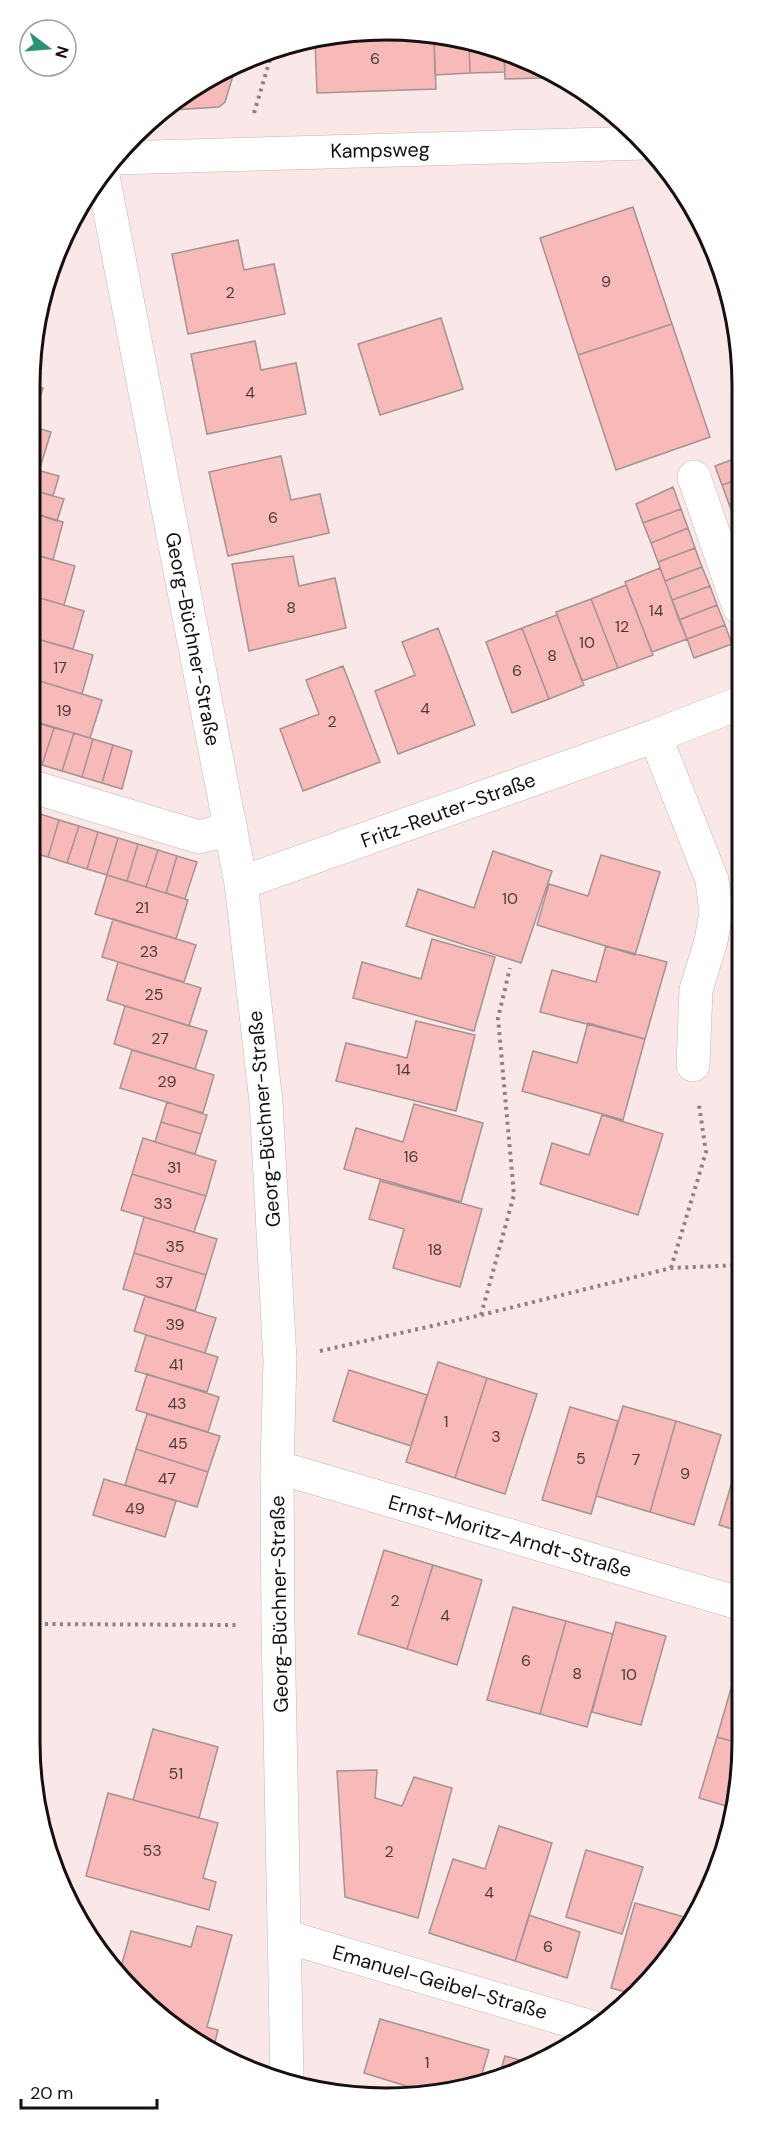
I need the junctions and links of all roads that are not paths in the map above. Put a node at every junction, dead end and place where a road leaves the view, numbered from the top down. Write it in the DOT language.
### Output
graph roads {
  1 [pos="631,143"];
  2 [pos="126,158"];
  3 [pos="105,186"];
  4 [pos="694,477"];
  5 [pos="732,584"];
  6 [pos="732,706"];
  7 [pos="655,736"];
  8 [pos="41,789"];
  9 [pos="231,829"];
  10 [pos="241,883"];
  11 [pos="693,1065"];
  12 [pos="278,1467"];
  13 [pos="732,1601"];
  14 [pos="284,1936"];
  15 [pos="585,2025"];
  16 [pos="287,2074"];
  1 -- 2 [label="street, Kampsweg"];
  3 -- 9 [label="street, Georg-Büchner-Straße"];
  4 -- 5 [label="street"];
  6 -- 7 [label="street, Fritz-Reuter-Straße"];
  7 -- 10 [label="street, Fritz-Reuter-Straße"];
  7 -- 11 [label="street"];
  8 -- 9 [label="street"];
  9 -- 10 [label="street, Georg-Büchner-Straße"];
  10 -- 12 [label="street, Georg-Büchner-Straße"];
  12 -- 13 [label="street, Ernst-Moritz-Arndt-Straße"];
  12 -- 14 [label="street, Georg-Büchner-Straße"];
  14 -- 15 [label="street, Emanuel-Geibel-Straße"];
  14 -- 16 [label="street, Georg-Büchner-Straße"];
}
